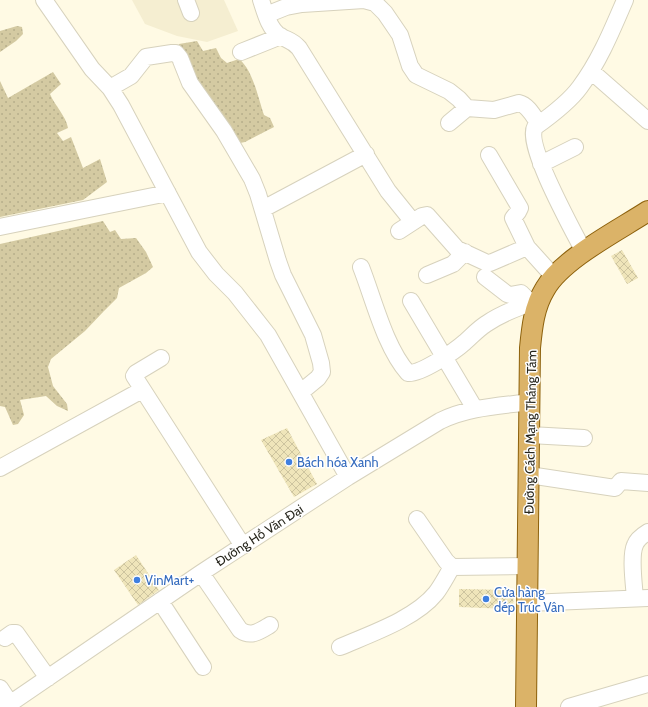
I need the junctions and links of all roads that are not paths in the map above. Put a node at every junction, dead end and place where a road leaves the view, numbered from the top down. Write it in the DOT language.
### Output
graph roads {
  1 [pos="44,0"];
  2 [pos="625,0"];
  3 [pos="263,7"];
  4 [pos="281,36"];
  5 [pos="241,52"];
  6 [pos="591,71"];
  7 [pos="110,88"];
  8 [pos="467,108"];
  9 [pos="648,121"];
  10 [pos="449,123"];
  11 [pos="539,124"];
  12 [pos="575,147"];
  13 [pos="366,154"];
  14 [pos="489,155"];
  15 [pos="541,164"];
  16 [pos="168,193"];
  17 [pos="263,209"];
  18 [pos="648,211"];
  19 [pos="413,222"];
  20 [pos="0,227"];
  21 [pos="399,231"];
  22 [pos="527,247"];
  23 [pos="465,252"];
  24 [pos="584,252"];
  25 [pos="361,267"];
  26 [pos="427,275"];
  27 [pos="485,277"];
  28 [pos="554,277"];
  29 [pos="411,301"];
  30 [pos="535,301"];
  31 [pos="444,357"];
  32 [pos="161,358"];
  33 [pos="142,390"];
  34 [pos="301,392"];
  35 [pos="530,402"];
  36 [pos="475,409"];
  37 [pos="530,435"];
  38 [pos="584,438"];
  39 [pos="0,468"];
  40 [pos="529,475"];
  41 [pos="348,477"];
  42 [pos="648,483"];
  43 [pos="417,519"];
  44 [pos="648,532"];
  45 [pos="242,546"];
  46 [pos="528,566"];
  47 [pos="452,567"];
  48 [pos="201,573"];
  49 [pos="641,598"];
  50 [pos="160,601"];
  51 [pos="528,603"];
  52 [pos="270,625"];
  53 [pos="5,638"];
  54 [pos="340,648"];
  55 [pos="203,666"];
  56 [pos="48,678"];
  57 [pos="648,684"];
  58 [pos="0,688"];
  59 [pos="588,704"];
  60 [pos="7,705"];
  61 [pos="526,707"];
  62 [pos="569,707"];
  1 -- 7 [label="street"];
  2 -- 6 [label="street"];
  3 -- 4 [label="street"];
  3 -- 8 [label="street"];
  4 -- 5 [label="street"];
  4 -- 13 [label="street"];
  6 -- 9 [label="street"];
  6 -- 11 [label="street"];
  7 -- 16 [label="street"];
  7 -- 17 [label="street"];
  8 -- 10 [label="street"];
  8 -- 11 [label="street"];
  11 -- 15 [label="street"];
  12 -- 15 [label="street"];
  13 -- 17 [label="street"];
  13 -- 19 [label="street"];
  14 -- 22 [label="street"];
  15 -- 24 [label="street"];
  16 -- 20 [label="street"];
  16 -- 34 [label="street"];
  17 -- 34 [label="street"];
  18 -- 24 [label="main road, Đường Cách Mạng Tháng Tám"];
  19 -- 21 [label="street"];
  19 -- 23 [label="street"];
  22 -- 23 [label="street"];
  22 -- 28 [label="street"];
  23 -- 26 [label="street"];
  24 -- 28 [label="main road, Đường Cách Mạng Tháng Tám"];
  25 -- 31 [label="street"];
  27 -- 30 [label="street"];
  28 -- 30 [label="main road, Đường Cách Mạng Tháng Tám"];
  29 -- 31 [label="street"];
  30 -- 31 [label="street"];
  30 -- 35 [label="main road, Đường Cách Mạng Tháng Tám"];
  31 -- 36 [label="street"];
  32 -- 33 [label="street"];
  33 -- 39 [label="street"];
  33 -- 45 [label="street"];
  34 -- 41 [label="street"];
  35 -- 36 [label="street, Đường Hồ Văn Đại"];
  35 -- 37 [label="main road, Đường Cách Mạng Tháng Tám"];
  36 -- 41 [label="street, Đường Hồ Văn Đại"];
  37 -- 38 [label="street"];
  37 -- 40 [label="main road, Đường Cách Mạng Tháng Tám"];
  40 -- 42 [label="street"];
  40 -- 46 [label="main road, Đường Cách Mạng Tháng Tám"];
  41 -- 45 [label="street, Đường Hồ Văn Đại"];
  43 -- 47 [label="street"];
  44 -- 49 [label="street"];
  45 -- 48 [label="street, Đường Hồ Văn Đại"];
  46 -- 47 [label="street"];
  46 -- 51 [label="main road, Đường Cách Mạng Tháng Tám"];
  47 -- 54 [label="street"];
  48 -- 50 [label="street, Đường Hồ Văn Đại"];
  48 -- 52 [label="street"];
  49 -- 51 [label="street"];
  50 -- 55 [label="street"];
  50 -- 56 [label="street, Đường Hồ Văn Đại"];
  51 -- 61 [label="main road, Đường Cách Mạng Tháng Tám"];
  53 -- 56 [label="street"];
  56 -- 60 [label="street, Đường Hồ Văn Đại"];
  57 -- 59 [label="street"];
  58 -- 60 [label="street"];
  59 -- 62 [label="street"];
}
